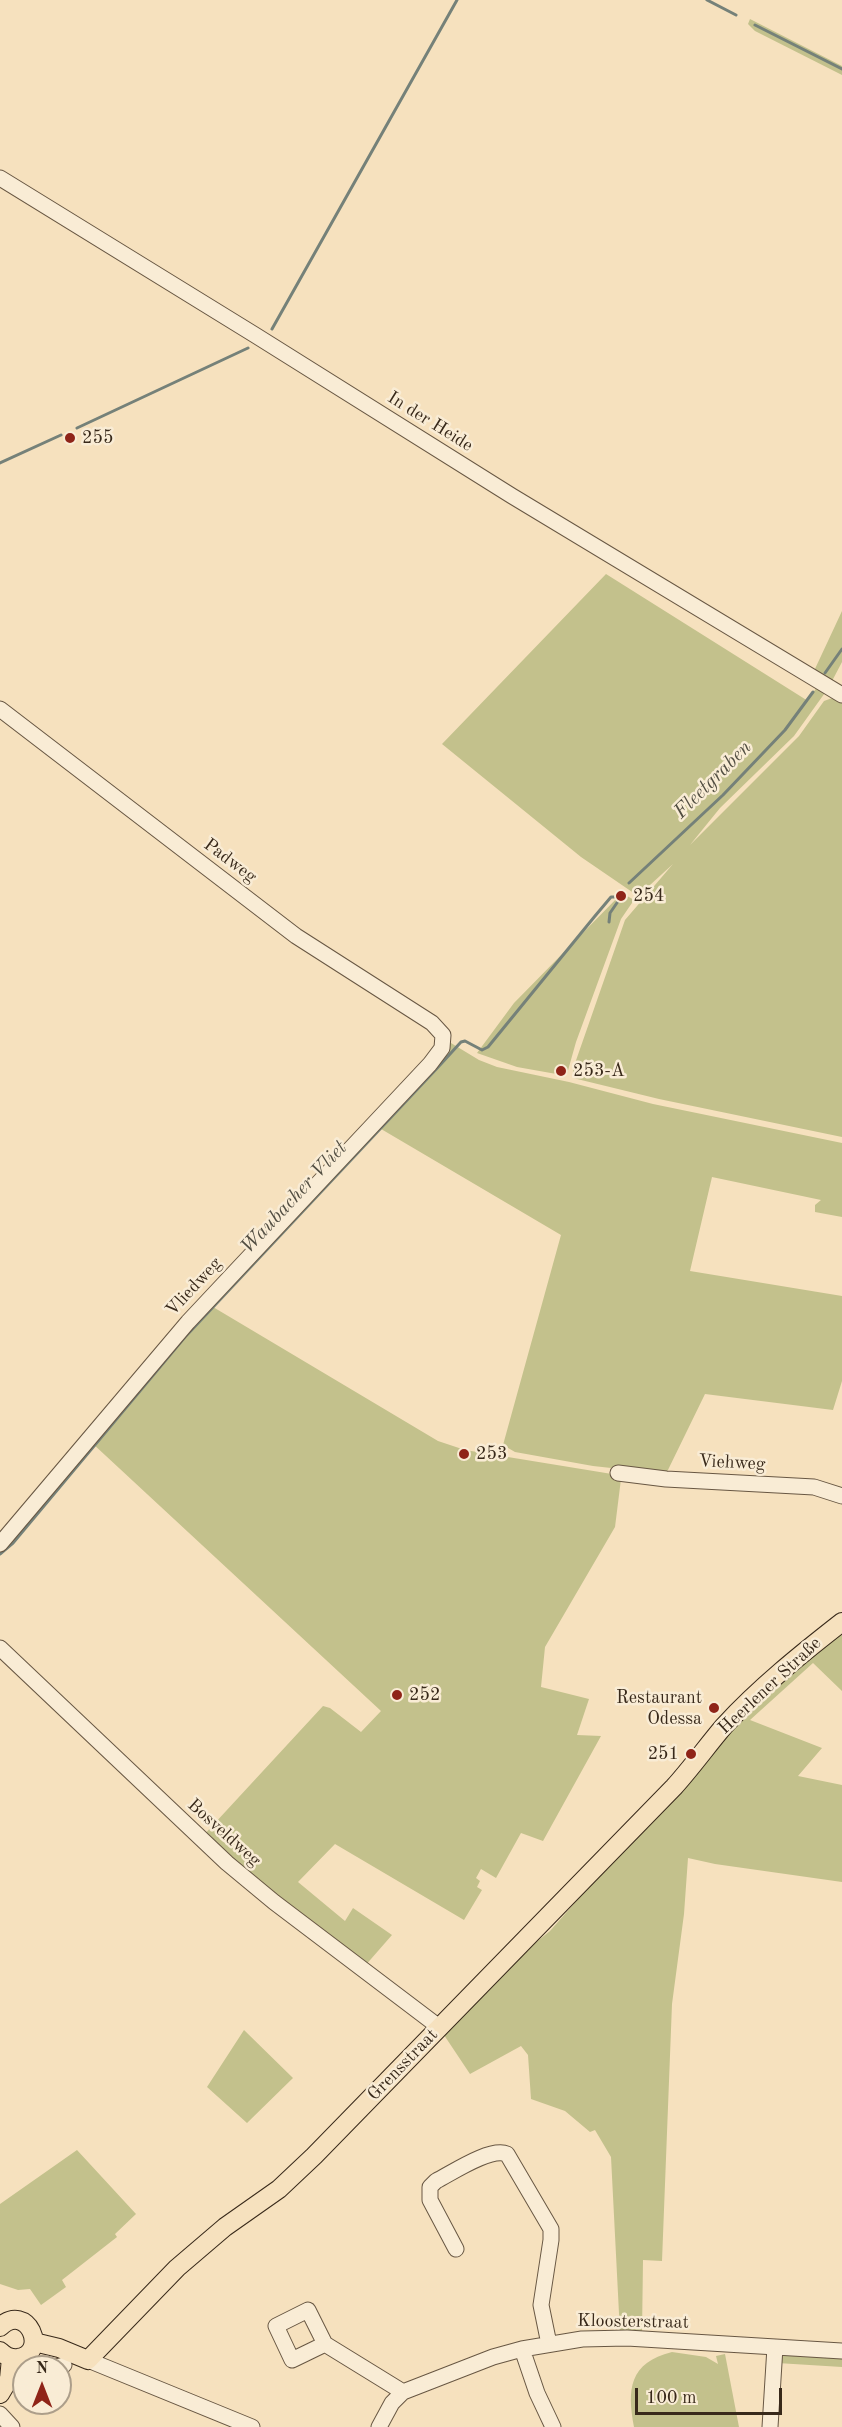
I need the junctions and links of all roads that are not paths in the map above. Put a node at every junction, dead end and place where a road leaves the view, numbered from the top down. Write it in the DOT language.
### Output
graph roads {
  1 [pos="0,178"];
  2 [pos="842,695"];
  3 [pos="0,709"];
  4 [pos="443,1035"];
  5 [pos="618,1473"];
  6 [pos="842,1496"];
  7 [pos="0,1544"];
  8 [pos="842,1622"];
  9 [pos="0,1648"];
  10 [pos="702,1754"];
  11 [pos="439,2027"];
  12 [pos="456,2249"];
  13 [pos="1,2324"];
  14 [pos="34,2342"];
  15 [pos="325,2344"];
  16 [pos="549,2344"];
  17 [pos="775,2347"];
  18 [pos="522,2349"];
  19 [pos="842,2351"];
  20 [pos="6,2354"];
  21 [pos="88,2360"];
  22 [pos="10,2386"];
  23 [pos="403,2392"];
  24 [pos="0,2414"];
  25 [pos="12,2427"];
  26 [pos="252,2427"];
  27 [pos="379,2427"];
  28 [pos="554,2427"];
  29 [pos="770,2427"];
  1 -- 2 [label="street, In der Heide"];
  3 -- 4 [label="street, Padweg"];
  4 -- 7 [label="street, Vliedweg"];
  5 -- 6 [label="street, Viehweg"];
  8 -- 10 [label="main road, Heerlener Straße"];
  9 -- 11 [label="street, Bosveldweg"];
  10 -- 11 [label="main road, Grensstraat"];
  11 -- 21 [label="main road, Grensstraat"];
  12 -- 16 [label="street"];
  13 -- 14 [label="main road"];
  14 -- 20 [label="main road"];
  14 -- 21 [label="main road"];
  15 -- 23 [label="street"];
  16 -- 17 [label="street, Kloosterstraat"];
  16 -- 18 [label="street, Kloosterstraat"];
  17 -- 19 [label="street, Kloosterstraat"];
  17 -- 29 [label="street"];
  18 -- 23 [label="street, Kloosterstraat"];
  18 -- 28 [label="street"];
  20 -- 22 [label="main road"];
  21 -- 26 [label="street"];
  23 -- 27 [label="street"];
  24 -- 25 [label="street"];
}
